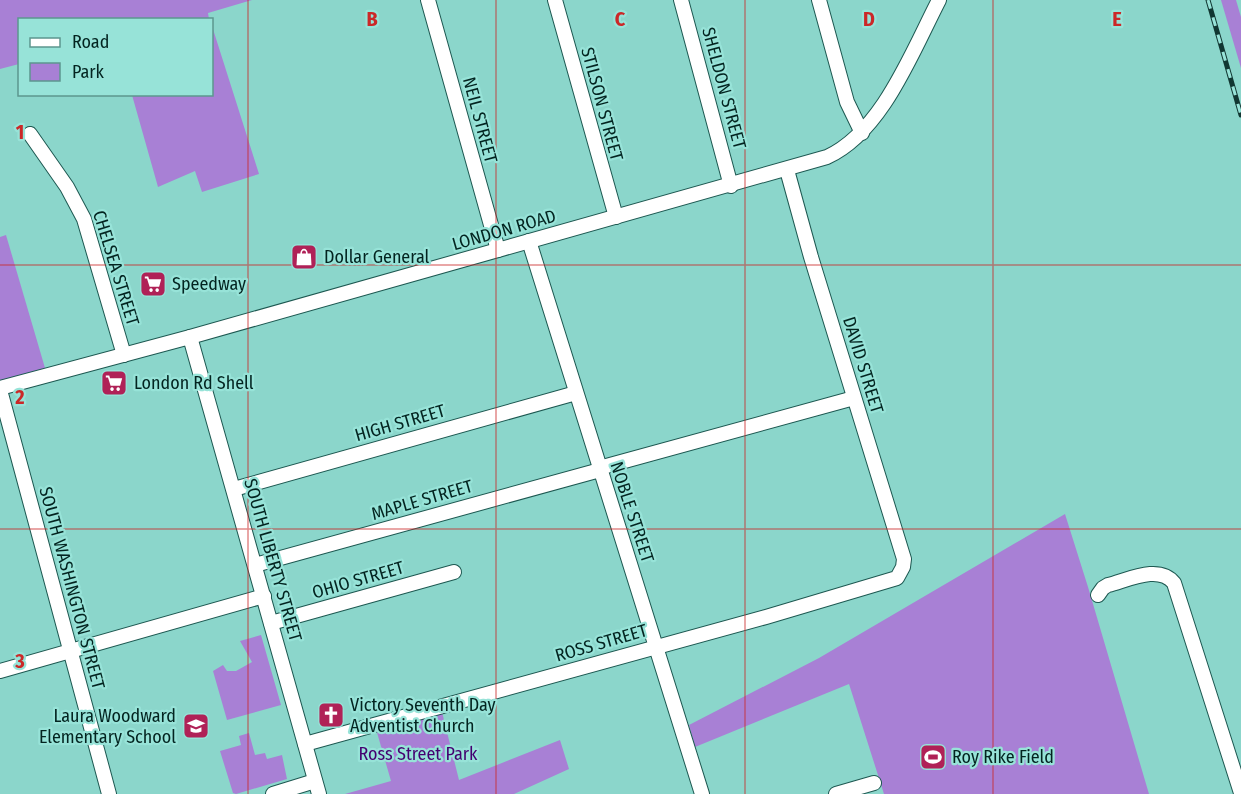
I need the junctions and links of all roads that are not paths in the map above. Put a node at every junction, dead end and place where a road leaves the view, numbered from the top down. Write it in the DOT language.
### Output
graph roads {
  1 [pos="428,0"];
  2 [pos="555,0"];
  3 [pos="681,0"];
  4 [pos="819,0"];
  5 [pos="939,0"];
  6 [pos="862,133"];
  7 [pos="30,134"];
  8 [pos="787,170"];
  9 [pos="731,186"];
  10 [pos="616,217"];
  11 [pos="529,241"];
  12 [pos="498,250"];
  13 [pos="190,337"];
  14 [pos="124,355"];
  15 [pos="0,389"];
  16 [pos="576,393"];
  17 [pos="854,398"];
  18 [pos="599,469"];
  19 [pos="234,489"];
  20 [pos="255,565"];
  21 [pos="902,570"];
  22 [pos="454,572"];
  23 [pos="1098,595"];
  24 [pos="264,596"];
  25 [pos="271,623"];
  26 [pos="657,647"];
  27 [pos="70,652"];
  28 [pos="0,671"];
  29 [pos="305,744"];
  30 [pos="874,783"];
  31 [pos="317,788"];
  32 [pos="1241,793"];
  33 [pos="109,794"];
  34 [pos="273,794"];
  35 [pos="702,794"];
  36 [pos="836,794"];
  1 -- 12 [label="street, NEIL STREET"];
  2 -- 10 [label="street, STILSON STREET"];
  3 -- 9 [label="street, SHELDON STREET"];
  4 -- 6 [label="street"];
  5 -- 6 [label="street, LONDON ROAD"];
  6 -- 8 [label="street, LONDON ROAD"];
  7 -- 14 [label="street, CHELSEA STREET"];
  8 -- 9 [label="street, LONDON ROAD"];
  8 -- 17 [label="street, DAVID STREET"];
  9 -- 10 [label="street, LONDON ROAD"];
  10 -- 11 [label="street, LONDON ROAD"];
  11 -- 12 [label="street, LONDON ROAD"];
  11 -- 16 [label="street, NOBLE STREET"];
  12 -- 13 [label="street, LONDON ROAD"];
  13 -- 14 [label="street, LONDON ROAD"];
  13 -- 19 [label="street, SOUTH LIBERTY STREET"];
  14 -- 15 [label="street, LONDON ROAD"];
  15 -- 27 [label="street, SOUTH WASHINGTON STREET"];
  16 -- 18 [label="street, NOBLE STREET"];
  16 -- 19 [label="street, HIGH STREET"];
  17 -- 18 [label="street, MAPLE STREET"];
  17 -- 21 [label="street, DAVID STREET"];
  18 -- 20 [label="street, MAPLE STREET"];
  18 -- 26 [label="street, NOBLE STREET"];
  19 -- 20 [label="street, SOUTH LIBERTY STREET"];
  20 -- 24 [label="street, SOUTH LIBERTY STREET"];
  21 -- 26 [label="street, ROSS STREET"];
  22 -- 25 [label="street, OHIO STREET"];
  23 -- 32 [label="street"];
  24 -- 25 [label="street, SOUTH LIBERTY STREET"];
  24 -- 27 [label="street"];
  25 -- 29 [label="street, SOUTH LIBERTY STREET"];
  26 -- 29 [label="street, ROSS STREET"];
  26 -- 35 [label="street, NOBLE STREET"];
  27 -- 28 [label="street"];
  27 -- 33 [label="street, SOUTH WASHINGTON STREET"];
  29 -- 31 [label="street, SOUTH LIBERTY STREET"];
  30 -- 36 [label="street"];
  31 -- 34 [label="street"];
}
